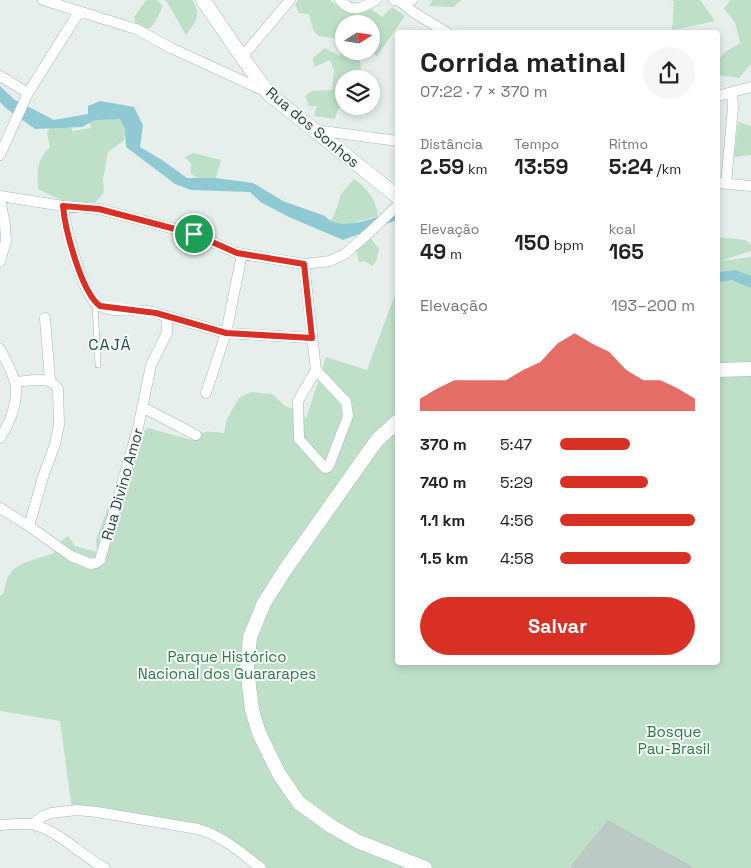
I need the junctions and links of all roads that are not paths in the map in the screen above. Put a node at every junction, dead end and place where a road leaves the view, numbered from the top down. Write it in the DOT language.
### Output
graph roads {
  1 [pos="43,0"];
  2 [pos="203,0"];
  3 [pos="290,0"];
  4 [pos="340,0"];
  5 [pos="376,0"];
  6 [pos="403,1"];
  7 [pos="79,12"];
  8 [pos="443,30"];
  9 [pos="242,57"];
  10 [pos="0,76"];
  11 [pos="751,87"];
  12 [pos="732,92"];
  13 [pos="270,94"];
  14 [pos="720,95"];
  15 [pos="26,98"];
  16 [pos="314,130"];
  17 [pos="395,141"];
  18 [pos="0,156"];
  19 [pos="722,183"];
  20 [pos="751,186"];
  21 [pos="0,198"];
  22 [pos="395,201"];
  23 [pos="395,205"];
  24 [pos="63,206"];
  25 [pos="3,228"];
  26 [pos="242,254"];
  27 [pos="0,262"];
  28 [pos="304,264"];
  29 [pos="95,303"];
  30 [pos="163,315"];
  31 [pos="45,318"];
  32 [pos="226,333"];
  33 [pos="312,338"];
  34 [pos="0,349"];
  35 [pos="98,364"];
  36 [pos="751,369"];
  37 [pos="316,370"];
  38 [pos="720,370"];
  39 [pos="50,380"];
  40 [pos="15,382"];
  41 [pos="206,393"];
  42 [pos="142,407"];
  43 [pos="395,424"];
  44 [pos="196,435"];
  45 [pos="0,438"];
  46 [pos="0,508"];
  47 [pos="29,526"];
  48 [pos="33,824"];
  49 [pos="0,825"];
  50 [pos="105,868"];
  51 [pos="261,868"];
  52 [pos="425,868"];
  1 -- 7 [label="street"];
  2 -- 9 [label="main road, Rua dos Sonhos"];
  3 -- 9 [label="street"];
  4 -- 5 [label="street"];
  6 -- 8 [label="street"];
  7 -- 13 [label="street"];
  7 -- 15 [label="street"];
  9 -- 13 [label="main road, Rua dos Sonhos"];
  10 -- 15 [label="street"];
  11 -- 12 [label="street"];
  12 -- 14 [label="street"];
  12 -- 19 [label="street"];
  13 -- 16 [label="main road, Rua dos Sonhos"];
  15 -- 18 [label="street"];
  16 -- 17 [label="street"];
  16 -- 22 [label="main road, Rua dos Sonhos"];
  19 -- 20 [label="street"];
  21 -- 24 [label="street"];
  21 -- 25 [label="street"];
  23 -- 28 [label="street"];
  24 -- 26 [label="street"];
  24 -- 29 [label="street"];
  25 -- 27 [label="street"];
  26 -- 28 [label="street"];
  26 -- 32 [label="street"];
  28 -- 33 [label="street"];
  29 -- 30 [label="street"];
  29 -- 35 [label="lane"];
  30 -- 32 [label="street"];
  30 -- 42 [label="street, Rua Divino Amor"];
  31 -- 39 [label="street"];
  32 -- 33 [label="street"];
  32 -- 41 [label="street"];
  33 -- 37 [label="street"];
  34 -- 40 [label="street"];
  36 -- 38 [label="main road"];
  37 -- 37 [label="street"];
  39 -- 40 [label="street"];
  39 -- 47 [label="street"];
  40 -- 45 [label="street"];
  42 -- 44 [label="street, Rua Divino Amor"];
  42 -- 47 [label="street, Rua Divino Amor"];
  43 -- 52 [label="main road"];
  46 -- 47 [label="street"];
  48 -- 49 [label="street"];
  48 -- 50 [label="street"];
  48 -- 51 [label="street"];
}
